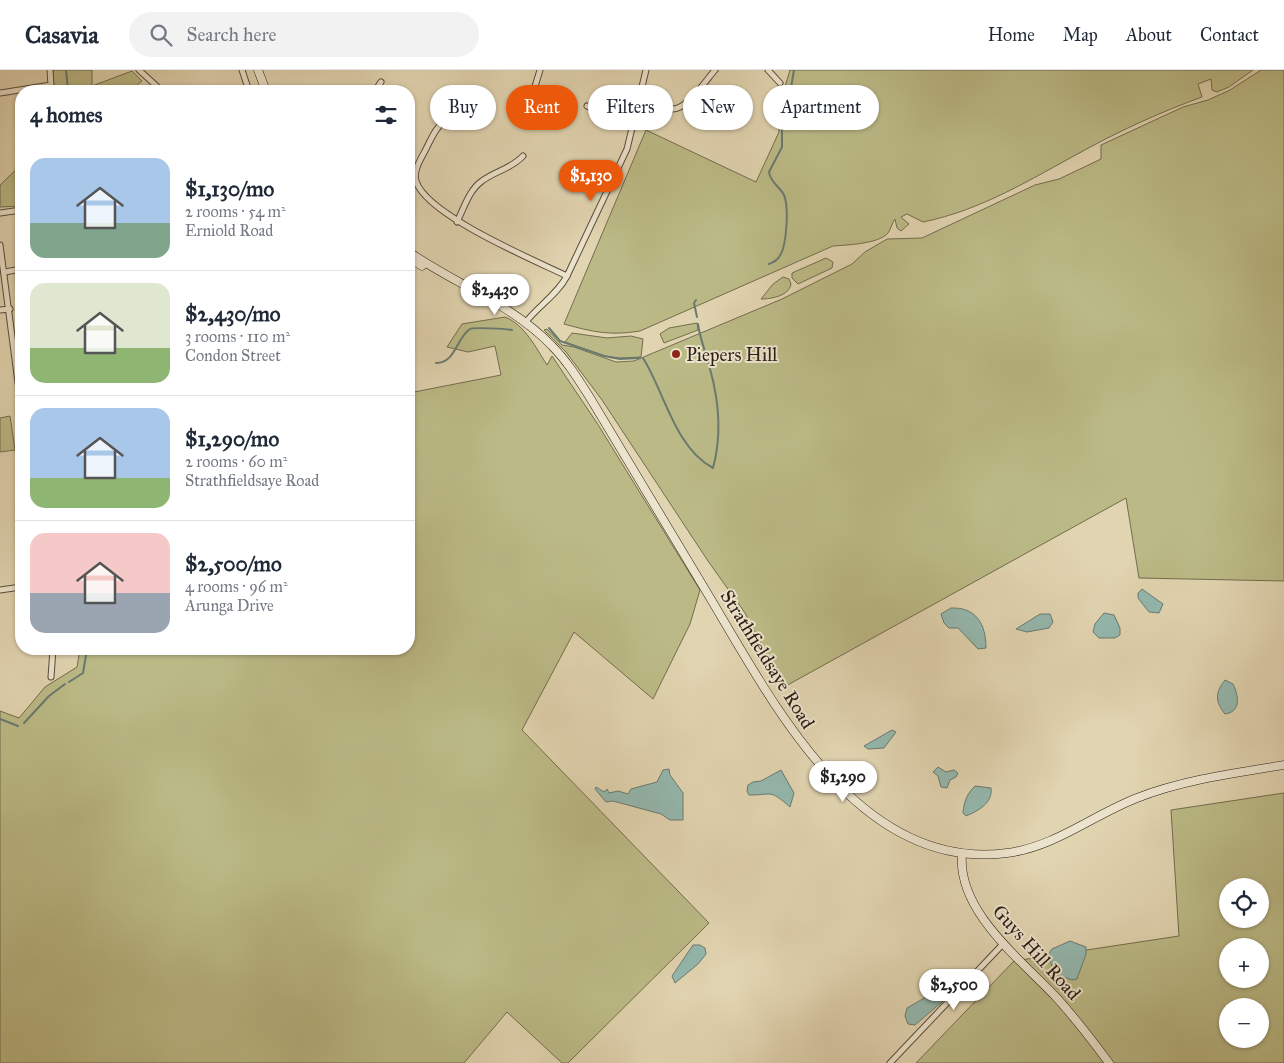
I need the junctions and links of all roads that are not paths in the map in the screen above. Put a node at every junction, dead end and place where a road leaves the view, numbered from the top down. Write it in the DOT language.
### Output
graph roads {
  1 [pos="50,70"];
  2 [pos="139,70"];
  3 [pos="242,70"];
  4 [pos="258,70"];
  5 [pos="540,70"];
  6 [pos="646,70"];
  7 [pos="715,70"];
  8 [pos="768,70"];
  9 [pos="381,82"];
  10 [pos="780,83"];
  11 [pos="51,85"];
  12 [pos="155,85"];
  13 [pos="247,85"];
  14 [pos="264,85"];
  15 [pos="379,85"];
  16 [pos="535,85"];
  17 [pos="642,85"];
  18 [pos="15,91"];
  19 [pos="0,93"];
  20 [pos="673,108"];
  21 [pos="435,130"];
  22 [pos="632,130"];
  23 [pos="523,156"];
  24 [pos="15,211"];
  25 [pos="0,213"];
  26 [pos="457,222"];
  27 [pos="0,245"];
  28 [pos="415,256"];
  29 [pos="415,261"];
  30 [pos="15,270"];
  31 [pos="5,272"];
  32 [pos="567,276"];
  33 [pos="476,292"];
  34 [pos="10,309"];
  35 [pos="0,310"];
  36 [pos="525,323"];
  37 [pos="15,353"];
  38 [pos="15,588"];
  39 [pos="0,590"];
  40 [pos="53,655"];
  41 [pos="51,677"];
  42 [pos="1284,765"];
  43 [pos="962,854"];
  44 [pos="1003,944"];
  45 [pos="890,1063"];
  46 [pos="1109,1063"];
  1 -- 11 [label="street"];
  2 -- 12 [label="street"];
  3 -- 13 [label="street"];
  4 -- 14 [label="main road"];
  5 -- 16 [label="street"];
  6 -- 17 [label="street"];
  7 -- 20 [label="street"];
  8 -- 10 [label="street"];
  9 -- 15 [label="street"];
  18 -- 19 [label="street"];
  21 -- 26 [label="street"];
  22 -- 32 [label="street"];
  23 -- 26 [label="street"];
  24 -- 25 [label="street"];
  26 -- 32 [label="street"];
  27 -- 31 [label="street"];
  28 -- 33 [label="main road"];
  29 -- 33 [label="main road"];
  30 -- 31 [label="street"];
  31 -- 34 [label="street"];
  32 -- 36 [label="street"];
  33 -- 36 [label="main road, Strathfieldsaye Road"];
  34 -- 35 [label="street"];
  34 -- 37 [label="street"];
  36 -- 43 [label="main road, Strathfieldsaye Road"];
  38 -- 39 [label="street"];
  40 -- 41 [label="street"];
  42 -- 43 [label="main road, Strathfieldsaye Road"];
  43 -- 44 [label="main road, Guys Hill Road"];
  44 -- 45 [label="street"];
  44 -- 46 [label="main road, Guys Hill Road"];
}
